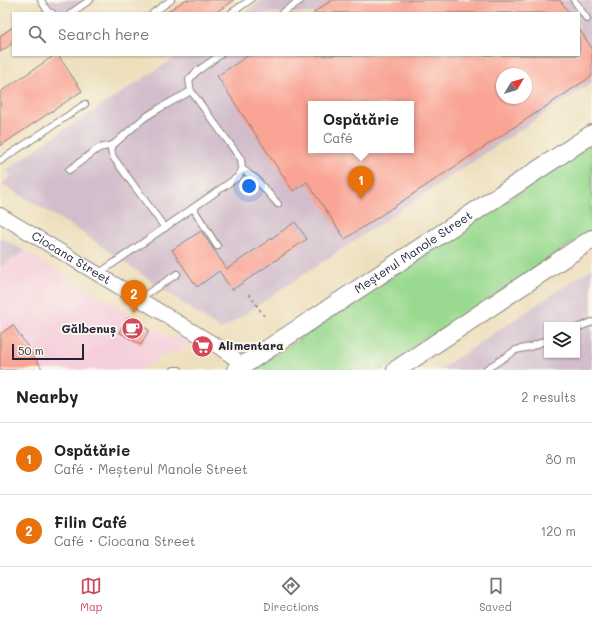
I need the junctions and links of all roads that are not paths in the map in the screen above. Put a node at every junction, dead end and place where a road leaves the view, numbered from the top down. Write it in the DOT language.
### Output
graph roads {
  1 [pos="40,0"];
  2 [pos="90,0"];
  3 [pos="171,0"];
  4 [pos="250,0"];
  5 [pos="301,0"];
  6 [pos="574,0"];
  7 [pos="48,12"];
  8 [pos="72,12"];
  9 [pos="154,12"];
  10 [pos="232,12"];
  11 [pos="283,12"];
  12 [pos="587,19"];
  13 [pos="219,56"];
  14 [pos="191,91"];
  15 [pos="85,104"];
  16 [pos="592,134"];
  17 [pos="113,145"];
  18 [pos="0,161"];
  19 [pos="242,169"];
  20 [pos="68,170"];
  21 [pos="278,204"];
  22 [pos="193,208"];
  23 [pos="0,215"];
  24 [pos="165,228"];
  25 [pos="592,239"];
  26 [pos="217,246"];
  27 [pos="98,274"];
  28 [pos="177,274"];
  29 [pos="139,299"];
  30 [pos="592,322"];
  31 [pos="580,327"];
  32 [pos="544,341"];
  33 [pos="241,369"];
  34 [pos="174,370"];
  35 [pos="179,370"];
  36 [pos="396,370"];
  37 [pos="485,370"];
  1 -- 7 [label="lane"];
  2 -- 8 [label="lane"];
  3 -- 9 [label="lane"];
  4 -- 10 [label="lane"];
  5 -- 11 [label="lane"];
  6 -- 12 [label="lane"];
  13 -- 14 [label="lane"];
  14 -- 17 [label="lane"];
  14 -- 19 [label="lane"];
  15 -- 18 [label="lane"];
  16 -- 33 [label="main road, Meșterul Manole Street"];
  17 -- 20 [label="lane"];
  17 -- 24 [label="lane"];
  19 -- 21 [label="lane"];
  19 -- 22 [label="lane"];
  22 -- 24 [label="lane"];
  22 -- 26 [label="lane"];
  23 -- 27 [label="street, Ciocana Street"];
  24 -- 27 [label="lane"];
  25 -- 36 [label="main road"];
  27 -- 29 [label="street, Ciocana Street"];
  28 -- 29 [label="lane"];
  29 -- 33 [label="street, Ciocana Street"];
  30 -- 31 [label="lane"];
  32 -- 37 [label="lane"];
  34 -- 35 [label="lane"];
}
